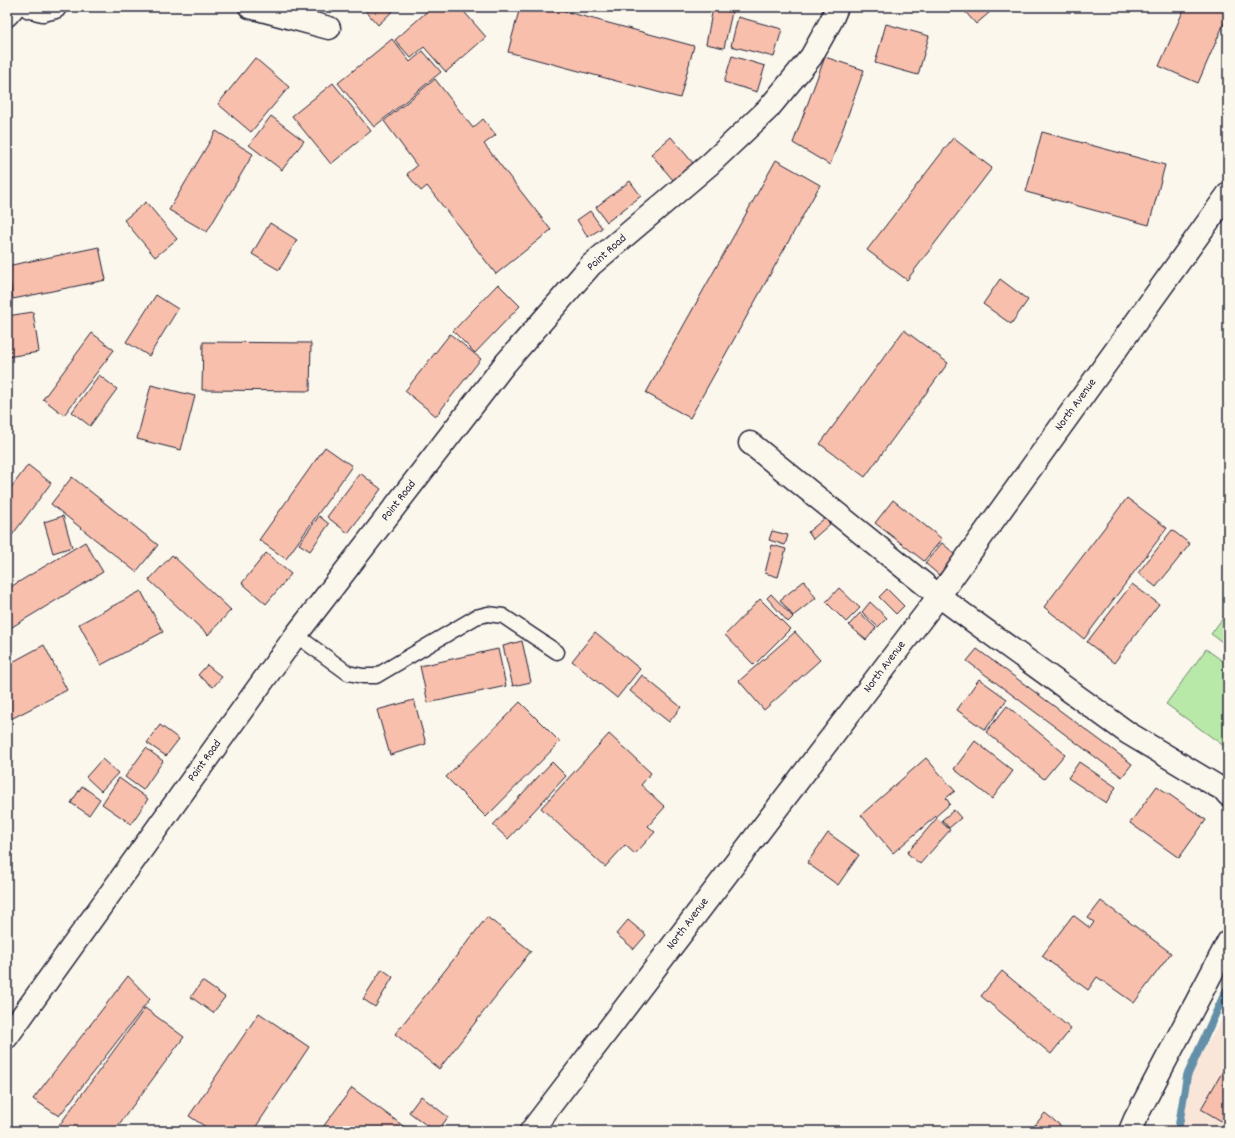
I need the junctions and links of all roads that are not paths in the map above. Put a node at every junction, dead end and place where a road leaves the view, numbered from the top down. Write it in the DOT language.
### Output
graph roads {
  1 [pos="14,7"];
  2 [pos="30,7"];
  3 [pos="55,7"];
  4 [pos="250,7"];
  5 [pos="837,7"];
  6 [pos="7,15"];
  7 [pos="329,28"];
  8 [pos="1228,194"];
  9 [pos="750,442"];
  10 [pos="939,596"];
  11 [pos="296,635"];
  12 [pos="557,652"];
  13 [pos="1228,795"];
  14 [pos="1228,942"];
  15 [pos="7,1037"];
  16 [pos="530,1131"];
  17 [pos="1130,1131"];
  1 -- 6 [label="street"];
  2 -- 3 [label="street"];
  4 -- 7 [label="street"];
  5 -- 11 [label="street, Point Road"];
  8 -- 10 [label="street, North Avenue"];
  9 -- 10 [label="street"];
  10 -- 13 [label="street"];
  10 -- 16 [label="street, North Avenue"];
  11 -- 12 [label="lane"];
  11 -- 15 [label="street, Point Road"];
  14 -- 17 [label="street"];
}
